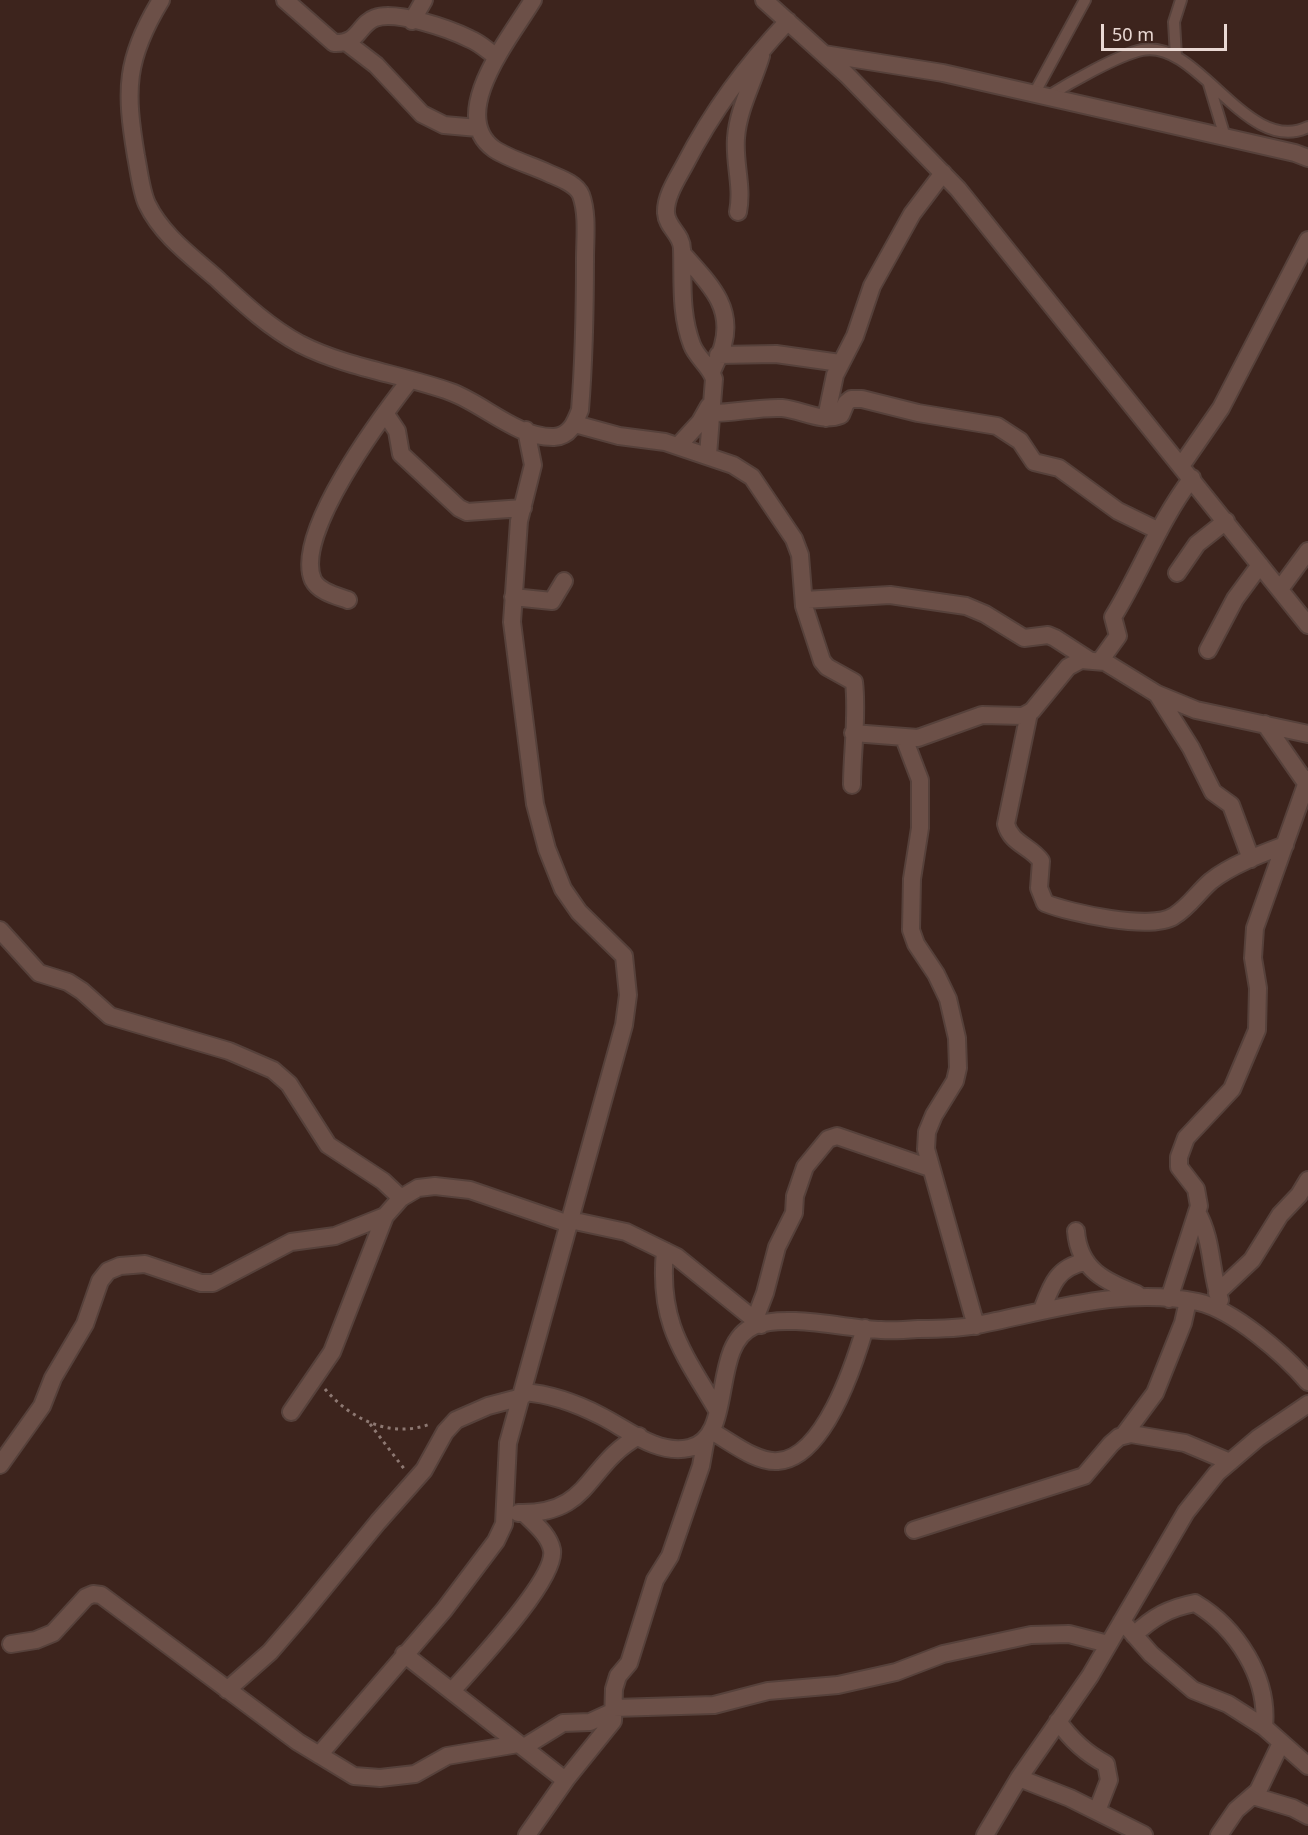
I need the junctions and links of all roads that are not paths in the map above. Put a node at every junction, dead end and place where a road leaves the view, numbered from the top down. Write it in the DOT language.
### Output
graph roads {
  1 [pos="161,0"];
  2 [pos="285,0"];
  3 [pos="424,0"];
  4 [pos="533,0"];
  5 [pos="764,0"];
  6 [pos="1085,0"];
  7 [pos="1181,0"];
  8 [pos="412,21"];
  9 [pos="788,21"];
  10 [pos="346,42"];
  11 [pos="762,49"];
  12 [pos="824,54"];
  13 [pos="1176,56"];
  14 [pos="497,57"];
  15 [pos="1209,84"];
  16 [pos="1040,95"];
  17 [pos="1308,127"];
  18 [pos="478,129"];
  19 [pos="1225,137"];
  20 [pos="1308,158"];
  21 [pos="942,173"];
  22 [pos="738,212"];
  23 [pos="1308,240"];
  24 [pos="682,254"];
  25 [pos="718,355"];
  26 [pos="840,363"];
  27 [pos="712,372"];
  28 [pos="410,380"];
  29 [pos="712,405"];
  30 [pos="385,413"];
  31 [pos="826,418"];
  32 [pos="575,424"];
  33 [pos="526,430"];
  34 [pos="678,446"];
  35 [pos="708,455"];
  36 [pos="1186,472"];
  37 [pos="523,508"];
  38 [pos="1226,521"];
  39 [pos="1159,531"];
  40 [pos="1308,551"];
  41 [pos="1260,565"];
  42 [pos="1177,573"];
  43 [pos="564,582"];
  44 [pos="1280,589"];
  45 [pos="513,597"];
  46 [pos="348,600"];
  47 [pos="804,600"];
  48 [pos="1308,625"];
  49 [pos="1208,650"];
  50 [pos="1095,661"];
  51 [pos="1157,694"];
  52 [pos="1029,713"];
  53 [pos="1265,724"];
  54 [pos="853,733"];
  55 [pos="1308,734"];
  56 [pos="904,738"];
  57 [pos="1307,781"];
  58 [pos="852,785"];
  59 [pos="1285,845"];
  60 [pos="1251,859"];
  61 [pos="0,930"];
  62 [pos="930,1168"];
  63 [pos="1308,1180"];
  64 [pos="402,1198"];
  65 [pos="1197,1212"];
  66 [pos="385,1216"];
  67 [pos="570,1222"];
  68 [pos="1076,1232"];
  69 [pos="665,1251"];
  70 [pos="1085,1262"];
  71 [pos="1217,1293"];
  72 [pos="1145,1297"];
  73 [pos="1169,1299"];
  74 [pos="1188,1301"];
  75 [pos="1042,1310"];
  76 [pos="1224,1314"];
  77 [pos="758,1322"];
  78 [pos="976,1326"];
  79 [pos="866,1328"];
  80 [pos="1308,1382"];
  81 [pos="522,1394"];
  82 [pos="1308,1404"];
  83 [pos="717,1410"];
  84 [pos="291,1412"];
  85 [pos="709,1434"];
  86 [pos="639,1436"];
  87 [pos="1123,1436"];
  88 [pos="1230,1462"];
  89 [pos="0,1466"];
  90 [pos="506,1513"];
  91 [pos="525,1513"];
  92 [pos="914,1530"];
  93 [pos="1122,1622"];
  94 [pos="1134,1635"];
  95 [pos="11,1644"];
  96 [pos="1108,1644"];
  97 [pos="404,1654"];
  98 [pos="227,1690"];
  99 [pos="452,1691"];
  100 [pos="614,1709"];
  101 [pos="1058,1721"];
  102 [pos="1264,1727"];
  103 [pos="1281,1743"];
  104 [pos="521,1745"];
  105 [pos="319,1755"];
  106 [pos="1308,1766"];
  107 [pos="1019,1778"];
  108 [pos="565,1780"];
  109 [pos="1253,1796"];
  110 [pos="1097,1811"];
  111 [pos="1308,1815"];
  112 [pos="527,1835"];
  113 [pos="985,1835"];
  114 [pos="1144,1835"];
  115 [pos="1219,1835"];
  1 -- 28 [label="street"];
  2 -- 10 [label="street"];
  3 -- 8 [label="street"];
  4 -- 14 [label="street"];
  5 -- 9 [label="street"];
  6 -- 16 [label="lane"];
  7 -- 13 [label="lane"];
  8 -- 10 [label="street"];
  8 -- 14 [label="street"];
  9 -- 11 [label="street"];
  9 -- 12 [label="street"];
  10 -- 18 [label="street"];
  11 -- 22 [label="street"];
  11 -- 24 [label="street"];
  12 -- 16 [label="street"];
  12 -- 21 [label="street"];
  13 -- 15 [label="lane"];
  13 -- 16 [label="lane"];
  14 -- 18 [label="street"];
  15 -- 17 [label="lane"];
  15 -- 19 [label="lane"];
  16 -- 19 [label="street"];
  18 -- 32 [label="street"];
  19 -- 20 [label="street"];
  21 -- 26 [label="street"];
  21 -- 36 [label="street"];
  23 -- 36 [label="street"];
  24 -- 25 [label="street"];
  24 -- 27 [label="street"];
  25 -- 26 [label="street"];
  25 -- 27 [label="street"];
  26 -- 31 [label="street"];
  27 -- 29 [label="street"];
  28 -- 30 [label="street"];
  28 -- 33 [label="street"];
  29 -- 31 [label="street"];
  29 -- 34 [label="street"];
  29 -- 35 [label="street"];
  30 -- 37 [label="street"];
  30 -- 46 [label="street"];
  31 -- 39 [label="street"];
  32 -- 33 [label="street"];
  32 -- 34 [label="street"];
  33 -- 37 [label="street"];
  34 -- 35 [label="street"];
  35 -- 47 [label="street"];
  36 -- 38 [label="street"];
  36 -- 39 [label="street"];
  37 -- 45 [label="street"];
  38 -- 41 [label="street"];
  38 -- 42 [label="street"];
  39 -- 50 [label="street"];
  40 -- 44 [label="street"];
  41 -- 44 [label="street"];
  41 -- 49 [label="street"];
  43 -- 45 [label="street"];
  44 -- 48 [label="street"];
  45 -- 67 [label="street"];
  47 -- 50 [label="street"];
  47 -- 54 [label="street"];
  50 -- 51 [label="street"];
  50 -- 52 [label="street"];
  51 -- 53 [label="street"];
  51 -- 60 [label="street"];
  52 -- 56 [label="street"];
  52 -- 60 [label="street"];
  53 -- 55 [label="street"];
  53 -- 57 [label="street"];
  54 -- 56 [label="street"];
  54 -- 58 [label="street"];
  56 -- 62 [label="street"];
  57 -- 59 [label="street"];
  59 -- 60 [label="street"];
  59 -- 65 [label="street"];
  61 -- 64 [label="street"];
  62 -- 77 [label="street"];
  62 -- 78 [label="street"];
  63 -- 71 [label="street"];
  64 -- 66 [label="street"];
  64 -- 67 [label="street"];
  65 -- 71 [label="street"];
  65 -- 73 [label="street"];
  66 -- 84 [label="street"];
  66 -- 89 [label="street"];
  67 -- 69 [label="street"];
  67 -- 81 [label="street"];
  68 -- 70 [label="street"];
  69 -- 77 [label="street"];
  69 -- 83 [label="street"];
  70 -- 72 [label="street"];
  70 -- 75 [label="street"];
  71 -- 76 [label="street"];
  72 -- 73 [label="street"];
  72 -- 75 [label="street"];
  73 -- 74 [label="street"];
  74 -- 76 [label="street"];
  74 -- 87 [label="street"];
  75 -- 78 [label="street"];
  76 -- 80 [label="street"];
  77 -- 79 [label="street"];
  77 -- 83 [label="street"];
  78 -- 79 [label="street"];
  79 -- 85 [label="street"];
  81 -- 86 [label="street"];
  81 -- 90 [label="street"];
  81 -- 98 [label="street"];
  82 -- 88 [label="street"];
  83 -- 85 [label="street"];
  85 -- 86 [label="street"];
  85 -- 100 [label="street"];
  86 -- 91 [label="street"];
  87 -- 88 [label="street"];
  87 -- 92 [label="street"];
  88 -- 93 [label="street"];
  90 -- 91 [label="street"];
  90 -- 97 [label="street"];
  91 -- 99 [label="street"];
  93 -- 94 [label="street"];
  93 -- 96 [label="street"];
  94 -- 102 [label="street"];
  94 -- 102 [label="street"];
  95 -- 98 [label="street"];
  96 -- 100 [label="street"];
  96 -- 101 [label="street"];
  97 -- 99 [label="street"];
  97 -- 105 [label="street"];
  98 -- 105 [label="street"];
  99 -- 104 [label="street"];
  100 -- 104 [label="street"];
  100 -- 108 [label="street"];
  101 -- 107 [label="street"];
  101 -- 110 [label="street"];
  102 -- 103 [label="street"];
  103 -- 106 [label="street"];
  103 -- 109 [label="street"];
  104 -- 105 [label="street"];
  104 -- 108 [label="street"];
  107 -- 110 [label="street"];
  107 -- 113 [label="street"];
  108 -- 112 [label="street"];
  109 -- 111 [label="street"];
  109 -- 115 [label="street"];
  110 -- 114 [label="street"];
}
